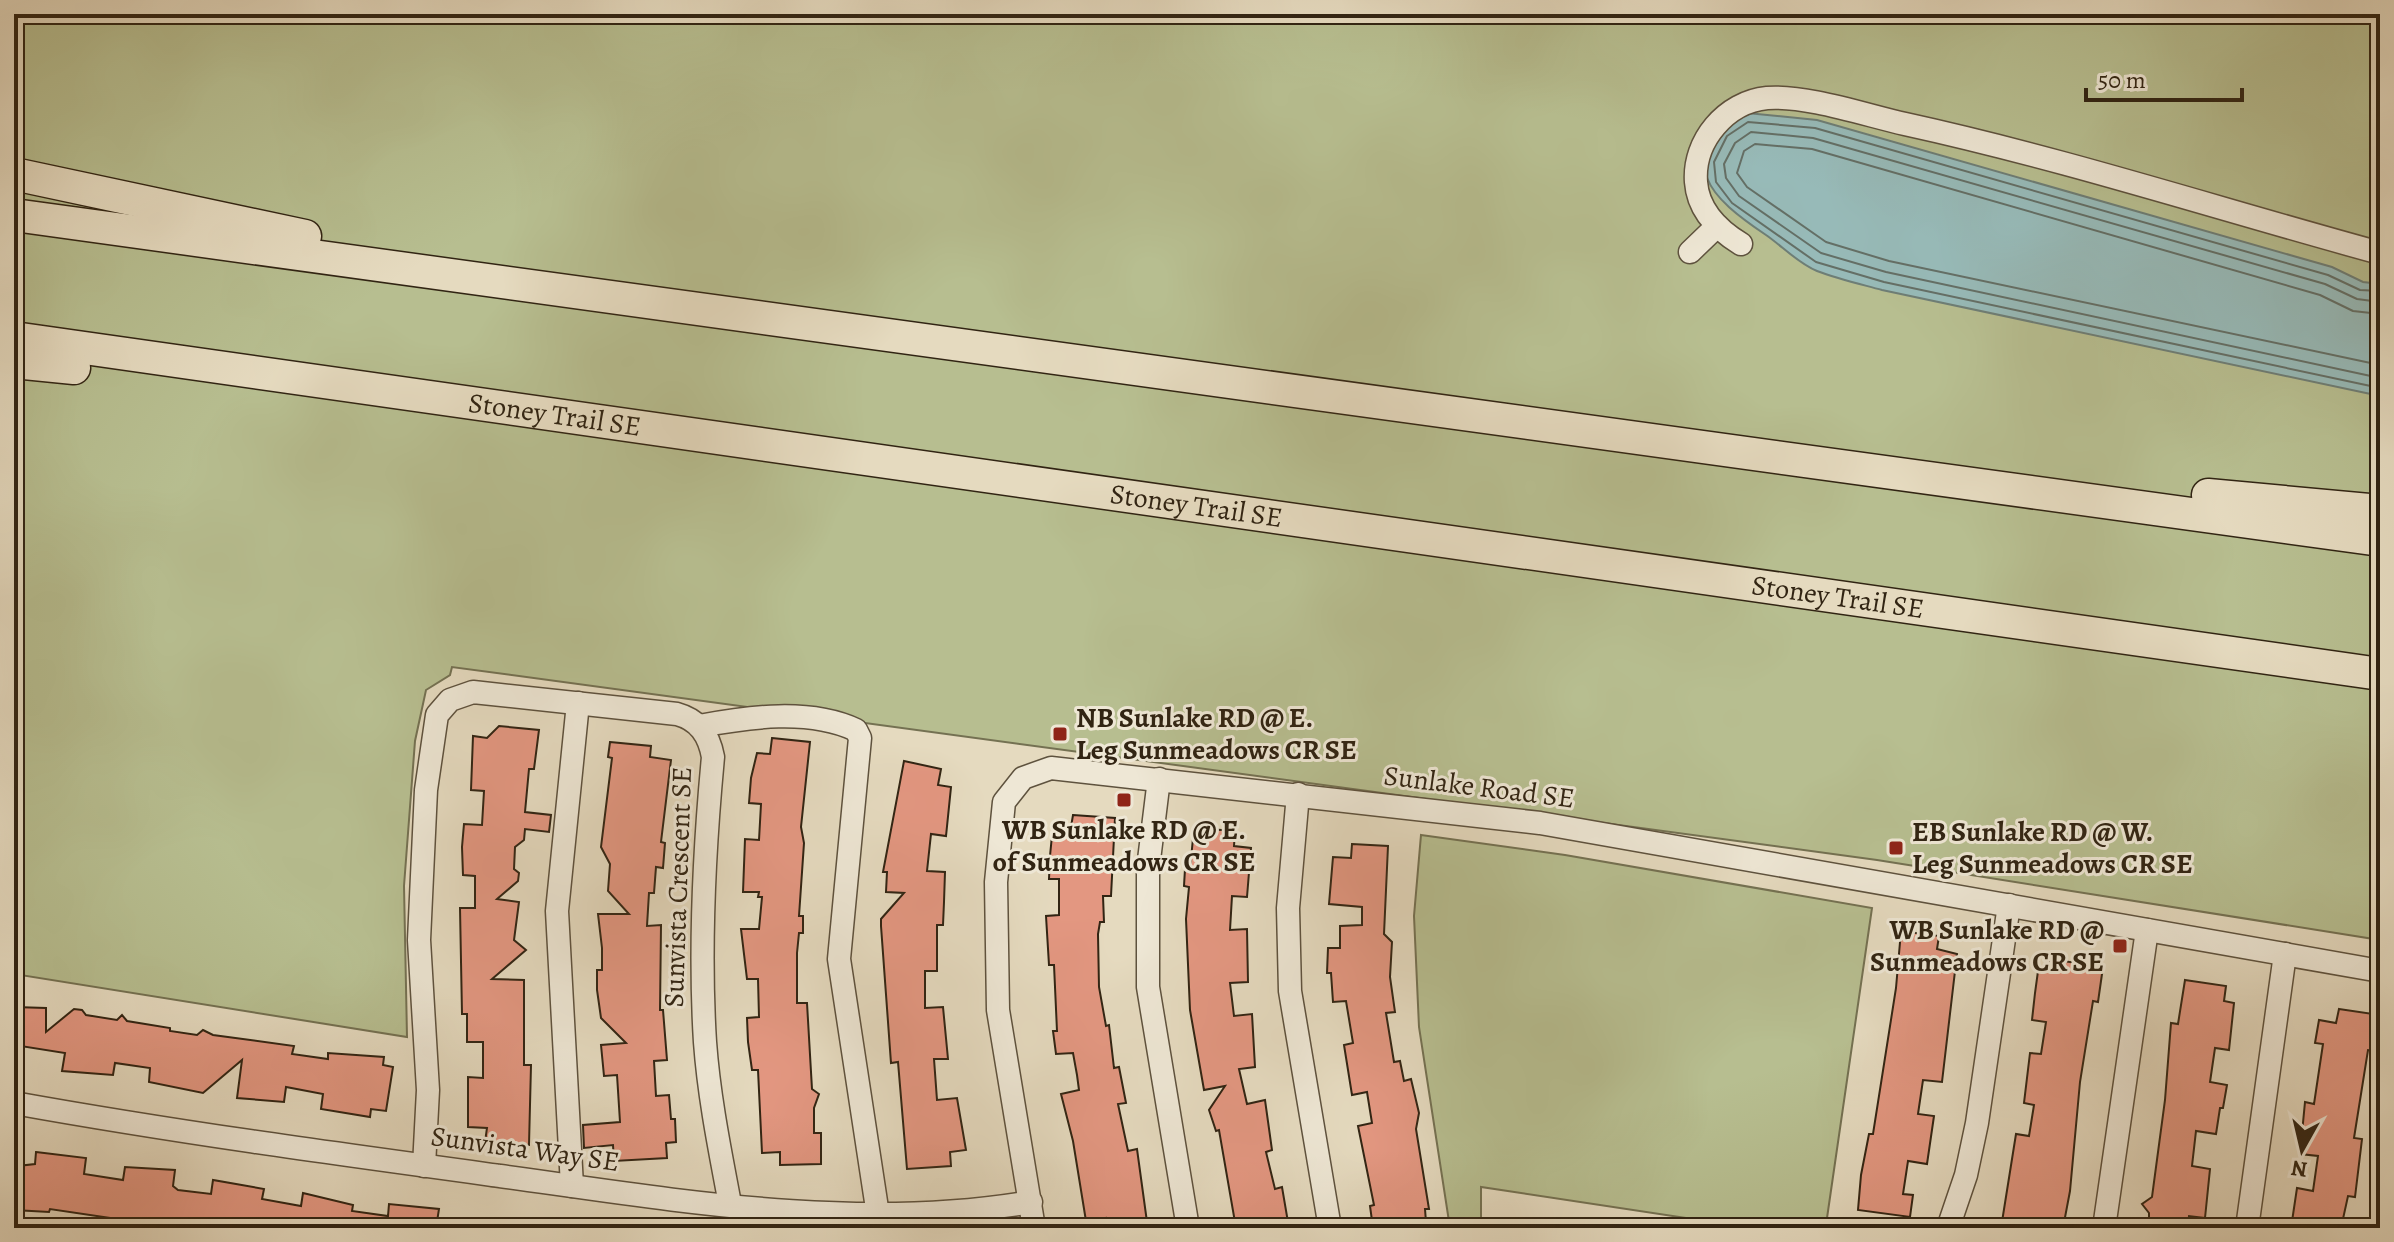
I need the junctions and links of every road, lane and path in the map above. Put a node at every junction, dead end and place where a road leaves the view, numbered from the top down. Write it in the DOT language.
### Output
graph roads {
  1 [pos="14,174"];
  2 [pos="14,215"];
  3 [pos="1717,226"];
  4 [pos="1741,244"];
  5 [pos="1690,252"];
  6 [pos="2380,253"];
  7 [pos="578,294"];
  8 [pos="14,338"];
  9 [pos="14,362"];
  10 [pos="717,437"];
  11 [pos="2015,487"];
  12 [pos="2380,511"];
  13 [pos="2380,540"];
  14 [pos="2290,661"];
  15 [pos="2380,674"];
  16 [pos="2380,685"];
  17 [pos="578,703"];
  18 [pos="699,726"];
  19 [pos="1159,779"];
  20 [pos="1298,794"];
  21 [pos="2009,905"];
  22 [pos="2147,930"];
  23 [pos="2285,954"];
  24 [pos="2380,971"];
  25 [pos="14,1103"];
  26 [pos="424,1166"];
  27 [pos="572,1186"];
  28 [pos="1031,1202"];
  29 [pos="730,1204"];
  30 [pos="880,1222"];
  31 [pos="1034,1228"];
  32 [pos="1188,1228"];
  33 [pos="1330,1228"];
  34 [pos="1948,1228"];
  35 [pos="2104,1228"];
  36 [pos="2247,1228"];
  1 -- 7 [label="highway"];
  2 -- 7 [label="highway"];
  3 -- 4 [label="street"];
  3 -- 5 [label="street"];
  3 -- 6 [label="street"];
  7 -- 11 [label="highway"];
  8 -- 10 [label="highway, Stoney Trail SE"];
  9 -- 10 [label="highway"];
  10 -- 14 [label="highway, Stoney Trail SE"];
  11 -- 12 [label="highway"];
  11 -- 13 [label="highway"];
  14 -- 15 [label="highway, Stoney Trail SE"];
  14 -- 16 [label="highway"];
  17 -- 18 [label="street, Sunvista Crescent SE"];
  17 -- 26 [label="street, Sunvista Crescent SE"];
  17 -- 27 [label="street"];
  18 -- 29 [label="street, Sunvista Crescent SE"];
  18 -- 30 [label="street"];
  19 -- 20 [label="street, Sunlake Road SE"];
  19 -- 28 [label="street, Sunlake Road SE"];
  19 -- 32 [label="street"];
  20 -- 21 [label="street, Sunlake Road SE"];
  20 -- 33 [label="street"];
  21 -- 22 [label="street, Sunlake Road SE"];
  21 -- 34 [label="street"];
  22 -- 23 [label="street, Sunlake Road SE"];
  22 -- 35 [label="street"];
  23 -- 24 [label="street, Sunlake Road SE"];
  23 -- 36 [label="street"];
  25 -- 26 [label="street, Sunvista Way SE"];
  26 -- 27 [label="street, Sunvista Way SE"];
  27 -- 29 [label="street, Sunvista Way SE"];
  28 -- 30 [label="street, Sunvista Way SE"];
  28 -- 31 [label="street, Sunlake Road SE"];
  29 -- 30 [label="street, Sunvista Way SE"];
}
